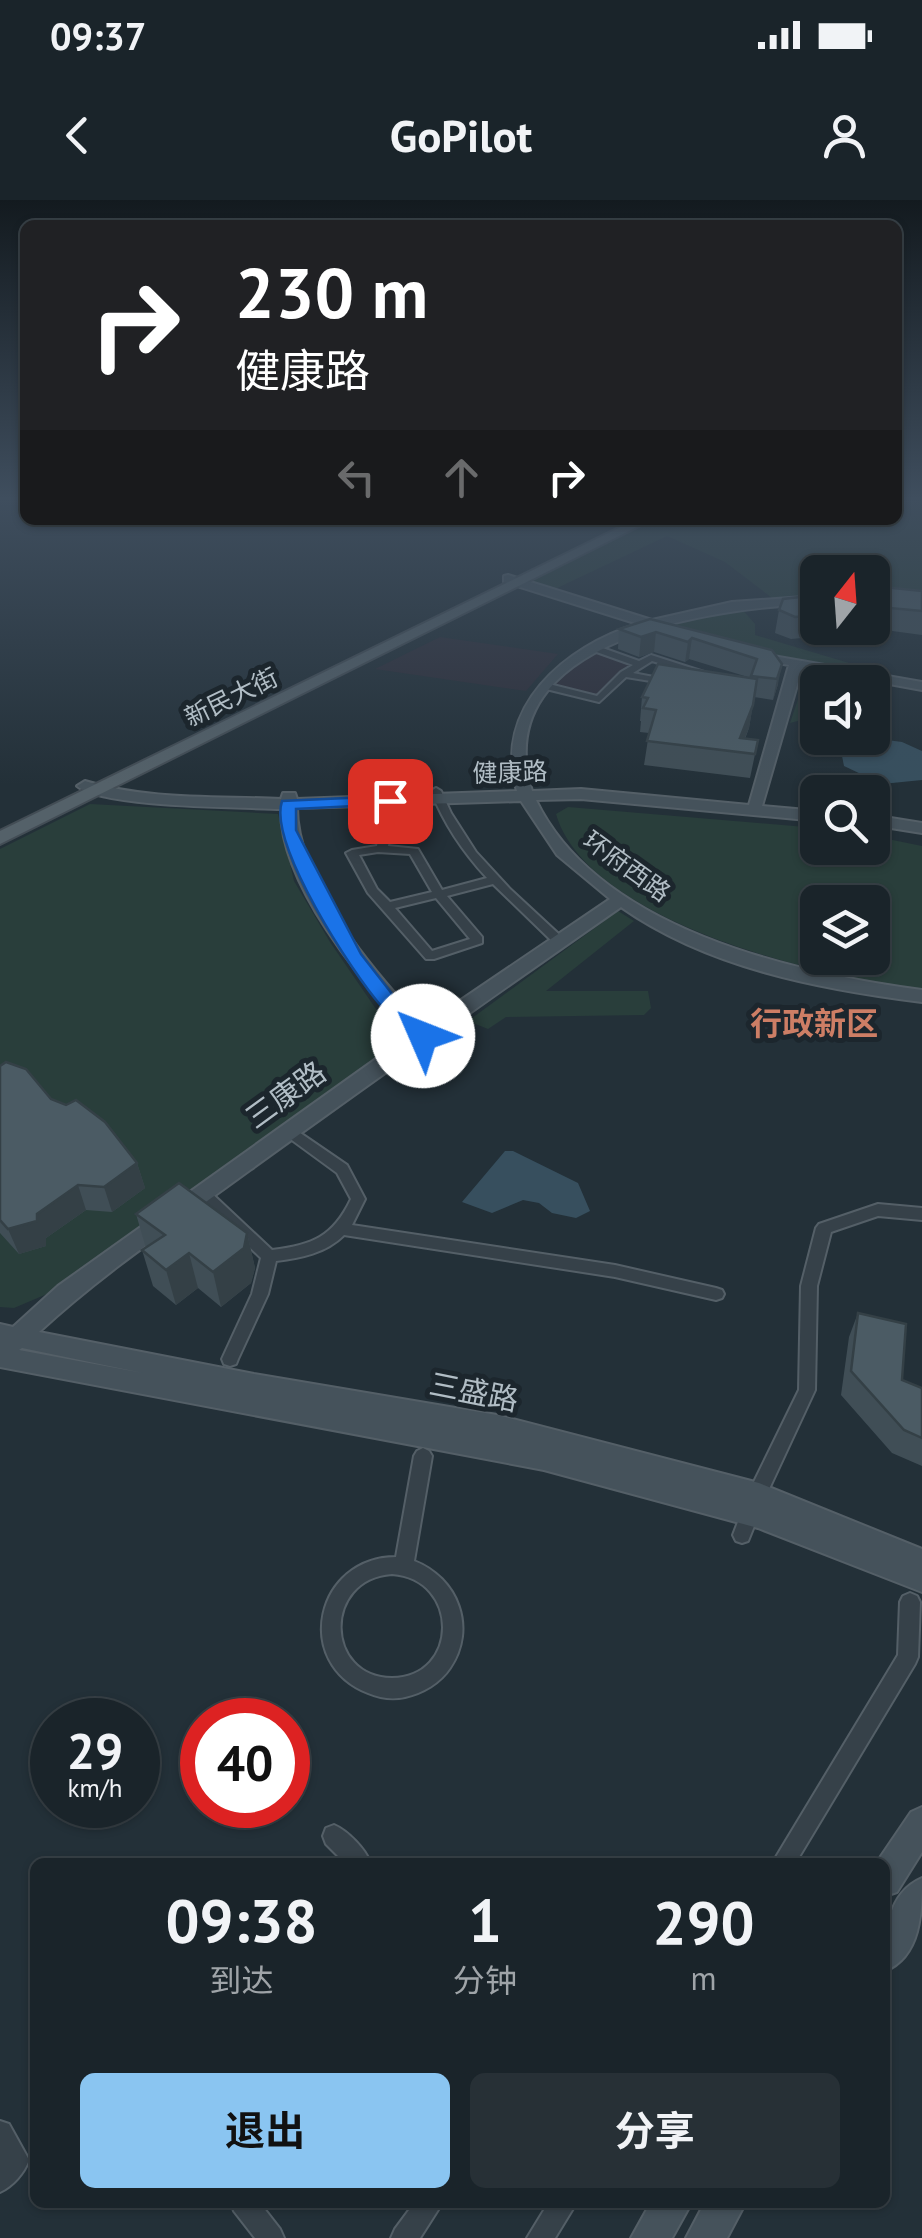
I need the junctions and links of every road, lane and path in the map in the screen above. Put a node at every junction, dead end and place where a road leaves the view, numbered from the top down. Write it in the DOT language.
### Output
graph roads {
  1 [pos="483,595"];
  2 [pos="557,595"];
  3 [pos="800,601"];
  4 [pos="650,624"];
  5 [pos="684,634"];
  6 [pos="594,648"];
  7 [pos="734,650"];
  8 [pos="639,664"];
  9 [pos="796,665"];
  10 [pos="624,674"];
  11 [pos="710,676"];
  12 [pos="672,683"];
  13 [pos="545,686"];
  14 [pos="922,686"];
  15 [pos="98,785"];
  16 [pos="524,792"];
  17 [pos="437,795"];
  18 [pos="390,797"];
  19 [pos="288,800"];
  20 [pos="756,803"];
  21 [pos="800,810"];
  22 [pos="800,811"];
  23 [pos="890,825"];
  24 [pos="0,828"];
  25 [pos="922,831"];
  26 [pos="0,838"];
  27 [pos="382,848"];
  28 [pos="496,880"];
  29 [pos="439,894"];
  30 [pos="622,899"];
  31 [pos="387,906"];
  32 [pos="560,942"];
  33 [pos="922,996"];
  34 [pos="423,1036"];
  35 [pos="290,1131"];
  36 [pos="202,1194"];
  37 [pos="922,1214"];
  38 [pos="344,1229"];
  39 [pos="269,1256"];
  40 [pos="716,1294"];
  41 [pos="3,1349"];
  42 [pos="230,1358"];
  43 [pos="423,1456"];
  44 [pos="750,1514"];
  45 [pos="922,1562"];
  46 [pos="404,1567"];
  47 [pos="916,1591"];
  48 [pos="915,1651"];
  49 [pos="922,1824"];
  50 [pos="334,1836"];
  51 [pos="355,1858"];
  52 [pos="786,1858"];
  53 [pos="890,1872"];
  54 [pos="922,1895"];
  55 [pos="890,1946"];
  56 [pos="0,2133"];
  57 [pos="0,2179"];
  58 [pos="248,2208"];
  59 [pos="426,2208"];
  60 [pos="561,2208"];
  61 [pos="669,2208"];
  62 [pos="723,2208"];
  63 [pos="271,2238"];
  64 [pos="404,2238"];
  65 [pos="540,2238"];
  66 [pos="650,2238"];
  67 [pos="705,2238"];
  1 -- 15 [label="main road, 新民大街"];
  2 -- 4 [label="street"];
  3 -- 4 [label="street, 环府西路"];
  4 -- 5 [label="street"];
  4 -- 6 [label="street, 环府西路"];
  6 -- 8 [label="street"];
  6 -- 13 [label="street, 环府西路"];
  7 -- 9 [label="street"];
  8 -- 10 [label="street"];
  8 -- 11 [label="street"];
  9 -- 14 [label="street"];
  9 -- 20 [label="street"];
  10 -- 12 [label="street"];
  10 -- 13 [label="street"];
  13 -- 16 [label="street, 环府西路"];
  15 -- 19 [label="street, 健康路"];
  15 -- 24 [label="main road, 新民大街"];
  15 -- 26 [label="main road, 新民大街"];
  16 -- 17 [label="street, 健康路"];
  16 -- 20 [label="street, 健康路"];
  16 -- 22 [label="street, 健康路"];
  16 -- 30 [label="street, 环府西路"];
  17 -- 18 [label="street, 健康路"];
  17 -- 28 [label="street"];
  18 -- 19 [label="street, 健康路"];
  18 -- 27 [label="street"];
  19 -- 34 [label="street"];
  20 -- 21 [label="street, 健康路"];
  23 -- 25 [label="street"];
  27 -- 29 [label="street"];
  27 -- 31 [label="street"];
  28 -- 29 [label="street"];
  28 -- 32 [label="street"];
  29 -- 31 [label="street"];
  29 -- 31 [label="street"];
  30 -- 32 [label="street, 三康路"];
  30 -- 33 [label="street, 环府西路"];
  32 -- 34 [label="street, 三康路"];
  34 -- 35 [label="street, 三康路"];
  35 -- 36 [label="street, 三康路"];
  35 -- 38 [label="street"];
  36 -- 39 [label="street"];
  36 -- 41 [label="street, 三康路"];
  37 -- 44 [label="street"];
  38 -- 39 [label="street"];
  38 -- 40 [label="street"];
  39 -- 42 [label="street"];
  41 -- 44 [label="street"];
  43 -- 46 [label="street"];
  44 -- 45 [label="street"];
  44 -- 47 [label="street"];
  46 -- 46 [label="street"];
  47 -- 48 [label="street"];
  48 -- 52 [label="street"];
  49 -- 53 [label="street"];
  50 -- 51 [label="street"];
  54 -- 55 [label="street"];
  56 -- 57 [label="street"];
  58 -- 63 [label="street"];
  59 -- 64 [label="street"];
  60 -- 65 [label="street"];
  61 -- 66 [label="street"];
  62 -- 67 [label="street"];
}
